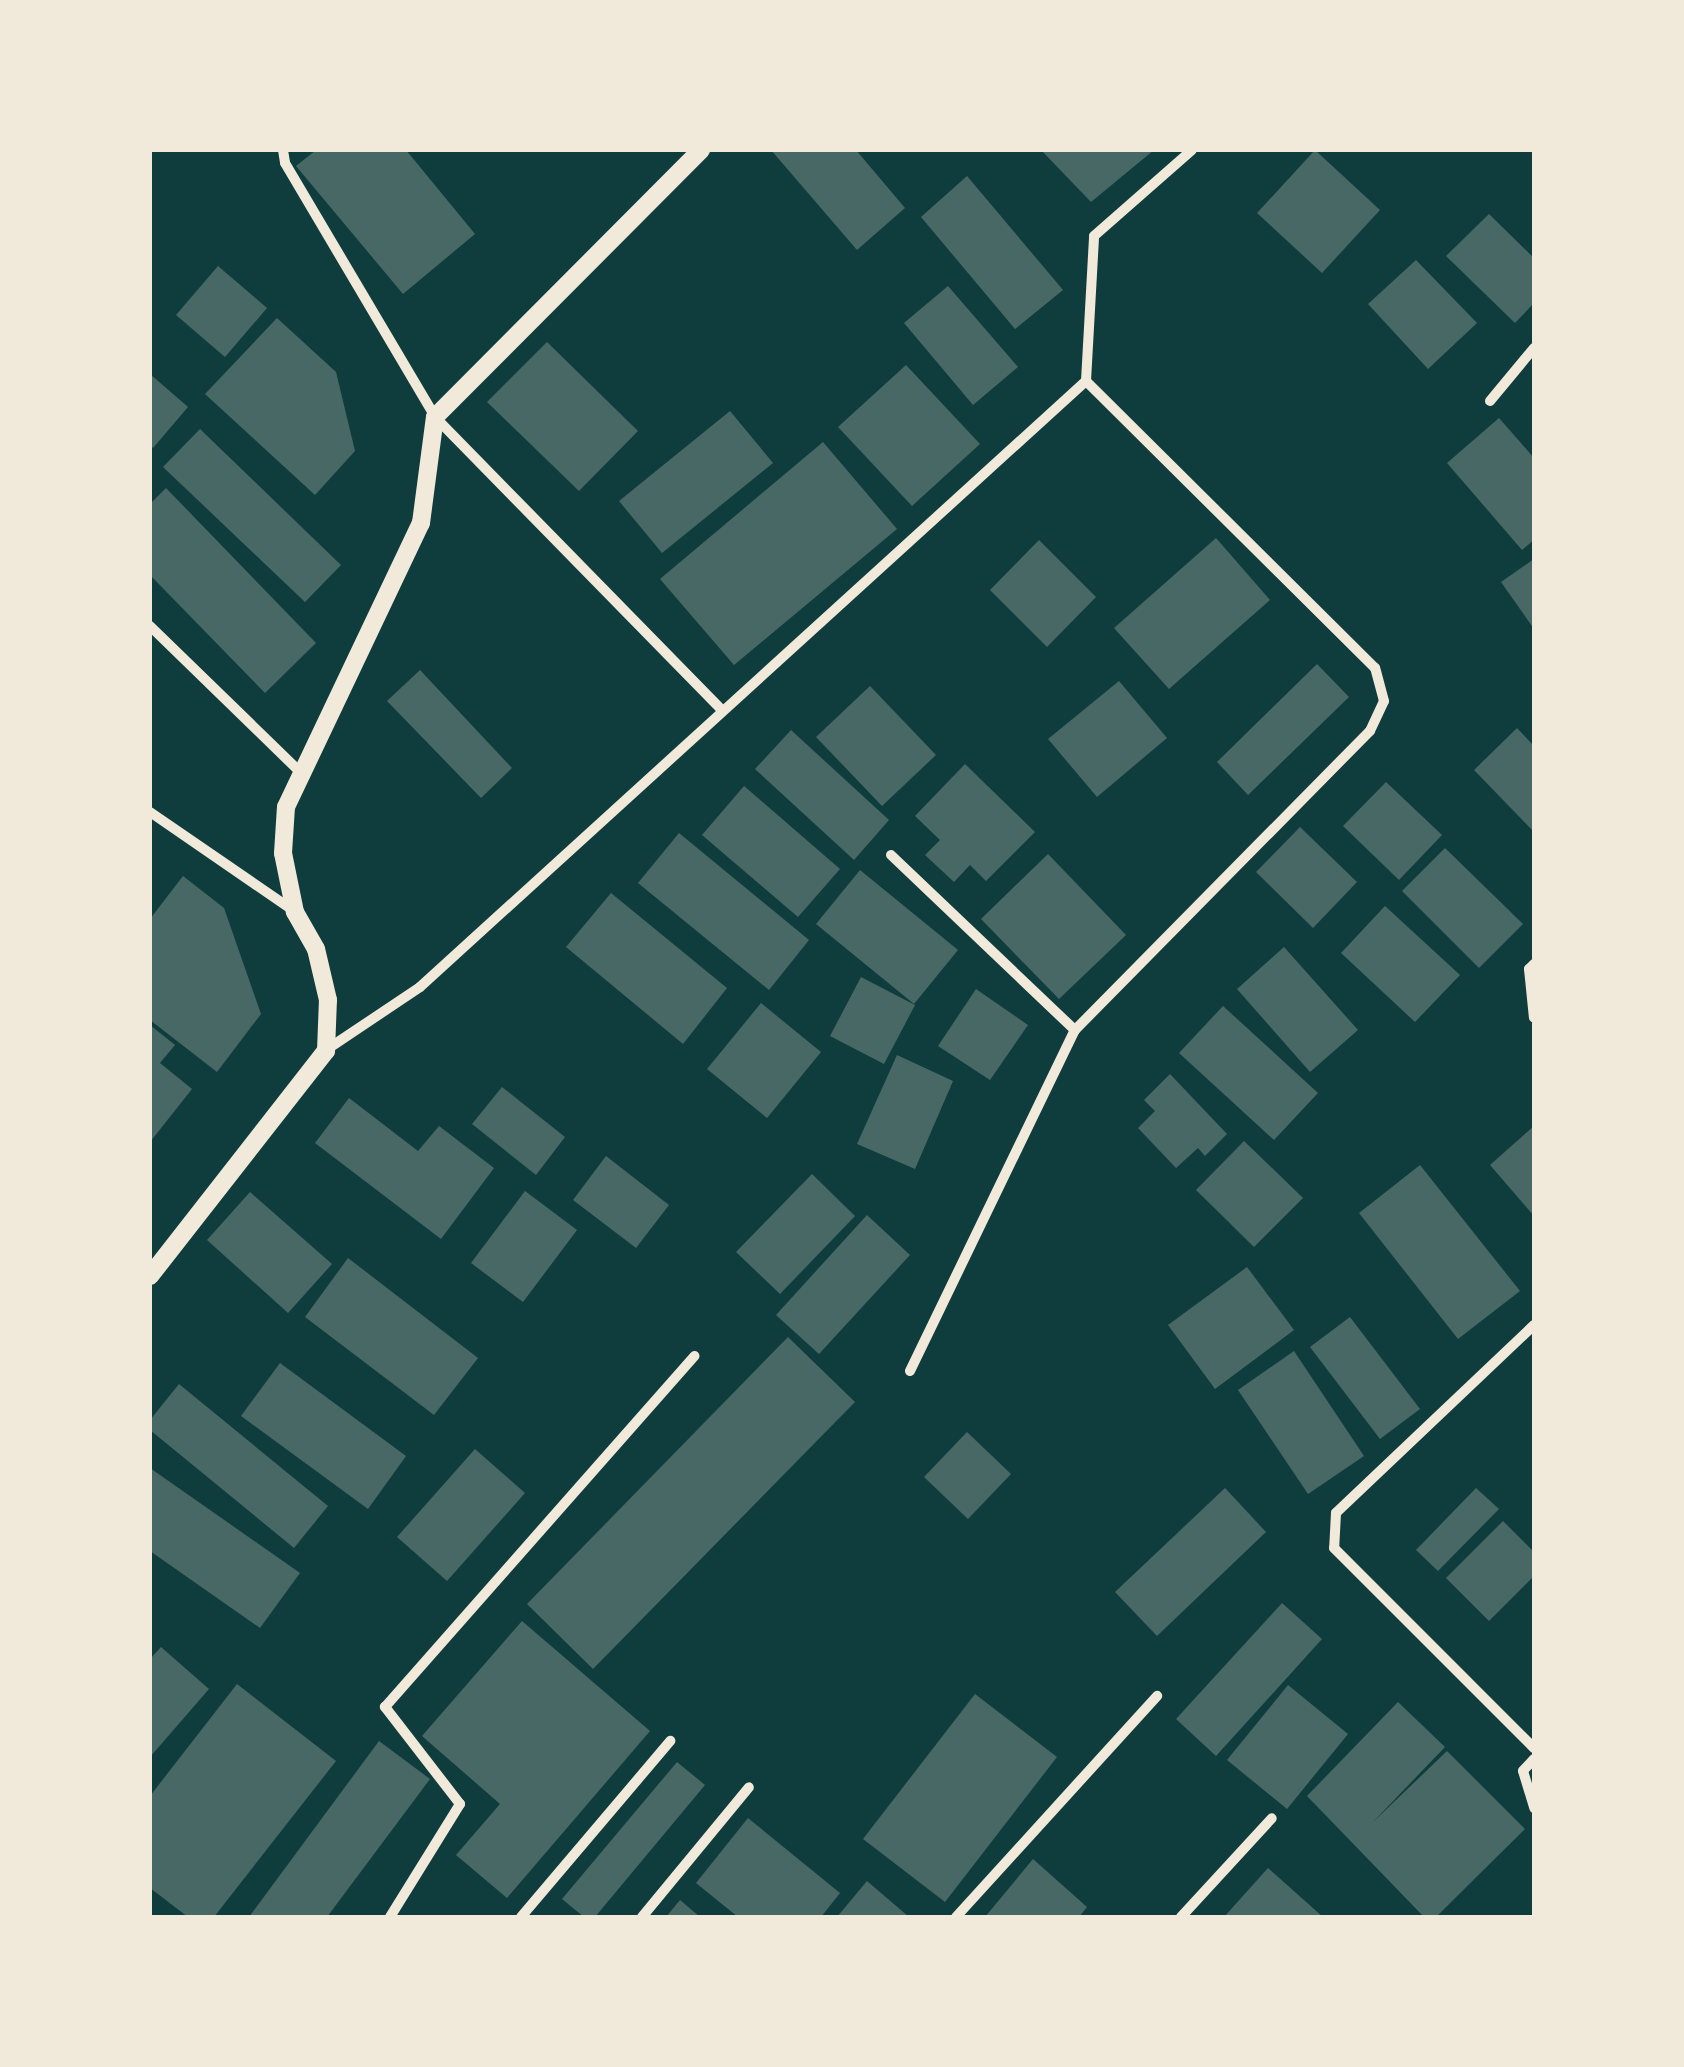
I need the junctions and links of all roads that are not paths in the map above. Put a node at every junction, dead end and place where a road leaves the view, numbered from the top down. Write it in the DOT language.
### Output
graph roads {
  1 [pos="283,150"];
  2 [pos="701,150"];
  3 [pos="1192,150"];
  4 [pos="1534,348"];
  5 [pos="1086,381"];
  6 [pos="1490,401"];
  7 [pos="435,418"];
  8 [pos="150,626"];
  9 [pos="722,710"];
  10 [pos="299,771"];
  11 [pos="150,812"];
  12 [pos="892,855"];
  13 [pos="295,912"];
  14 [pos="1534,964"];
  15 [pos="1534,1018"];
  16 [pos="1076,1030"];
  17 [pos="326,1051"];
  18 [pos="150,1276"];
  19 [pos="1534,1325"];
  20 [pos="694,1356"];
  21 [pos="910,1370"];
  22 [pos="1157,1696"];
  23 [pos="670,1740"];
  24 [pos="1534,1748"];
  25 [pos="1534,1760"];
  26 [pos="749,1787"];
  27 [pos="1534,1808"];
  28 [pos="1272,1818"];
  29 [pos="390,1917"];
  30 [pos="521,1917"];
  31 [pos="642,1917"];
  32 [pos="956,1917"];
  33 [pos="1181,1917"];
  1 -- 7 [label="street"];
  2 -- 7 [label="street"];
  3 -- 5 [label="street"];
  4 -- 6 [label="street"];
  5 -- 9 [label="street"];
  5 -- 16 [label="street"];
  7 -- 9 [label="street"];
  7 -- 10 [label="street"];
  8 -- 10 [label="street"];
  9 -- 17 [label="street"];
  10 -- 13 [label="street"];
  11 -- 13 [label="street"];
  12 -- 16 [label="street"];
  13 -- 17 [label="street"];
  14 -- 15 [label="street"];
  16 -- 21 [label="street"];
  17 -- 18 [label="street"];
  19 -- 24 [label="street"];
  20 -- 29 [label="street"];
  22 -- 32 [label="street"];
  23 -- 30 [label="street"];
  25 -- 27 [label="street"];
  26 -- 31 [label="street"];
  28 -- 33 [label="street"];
}
